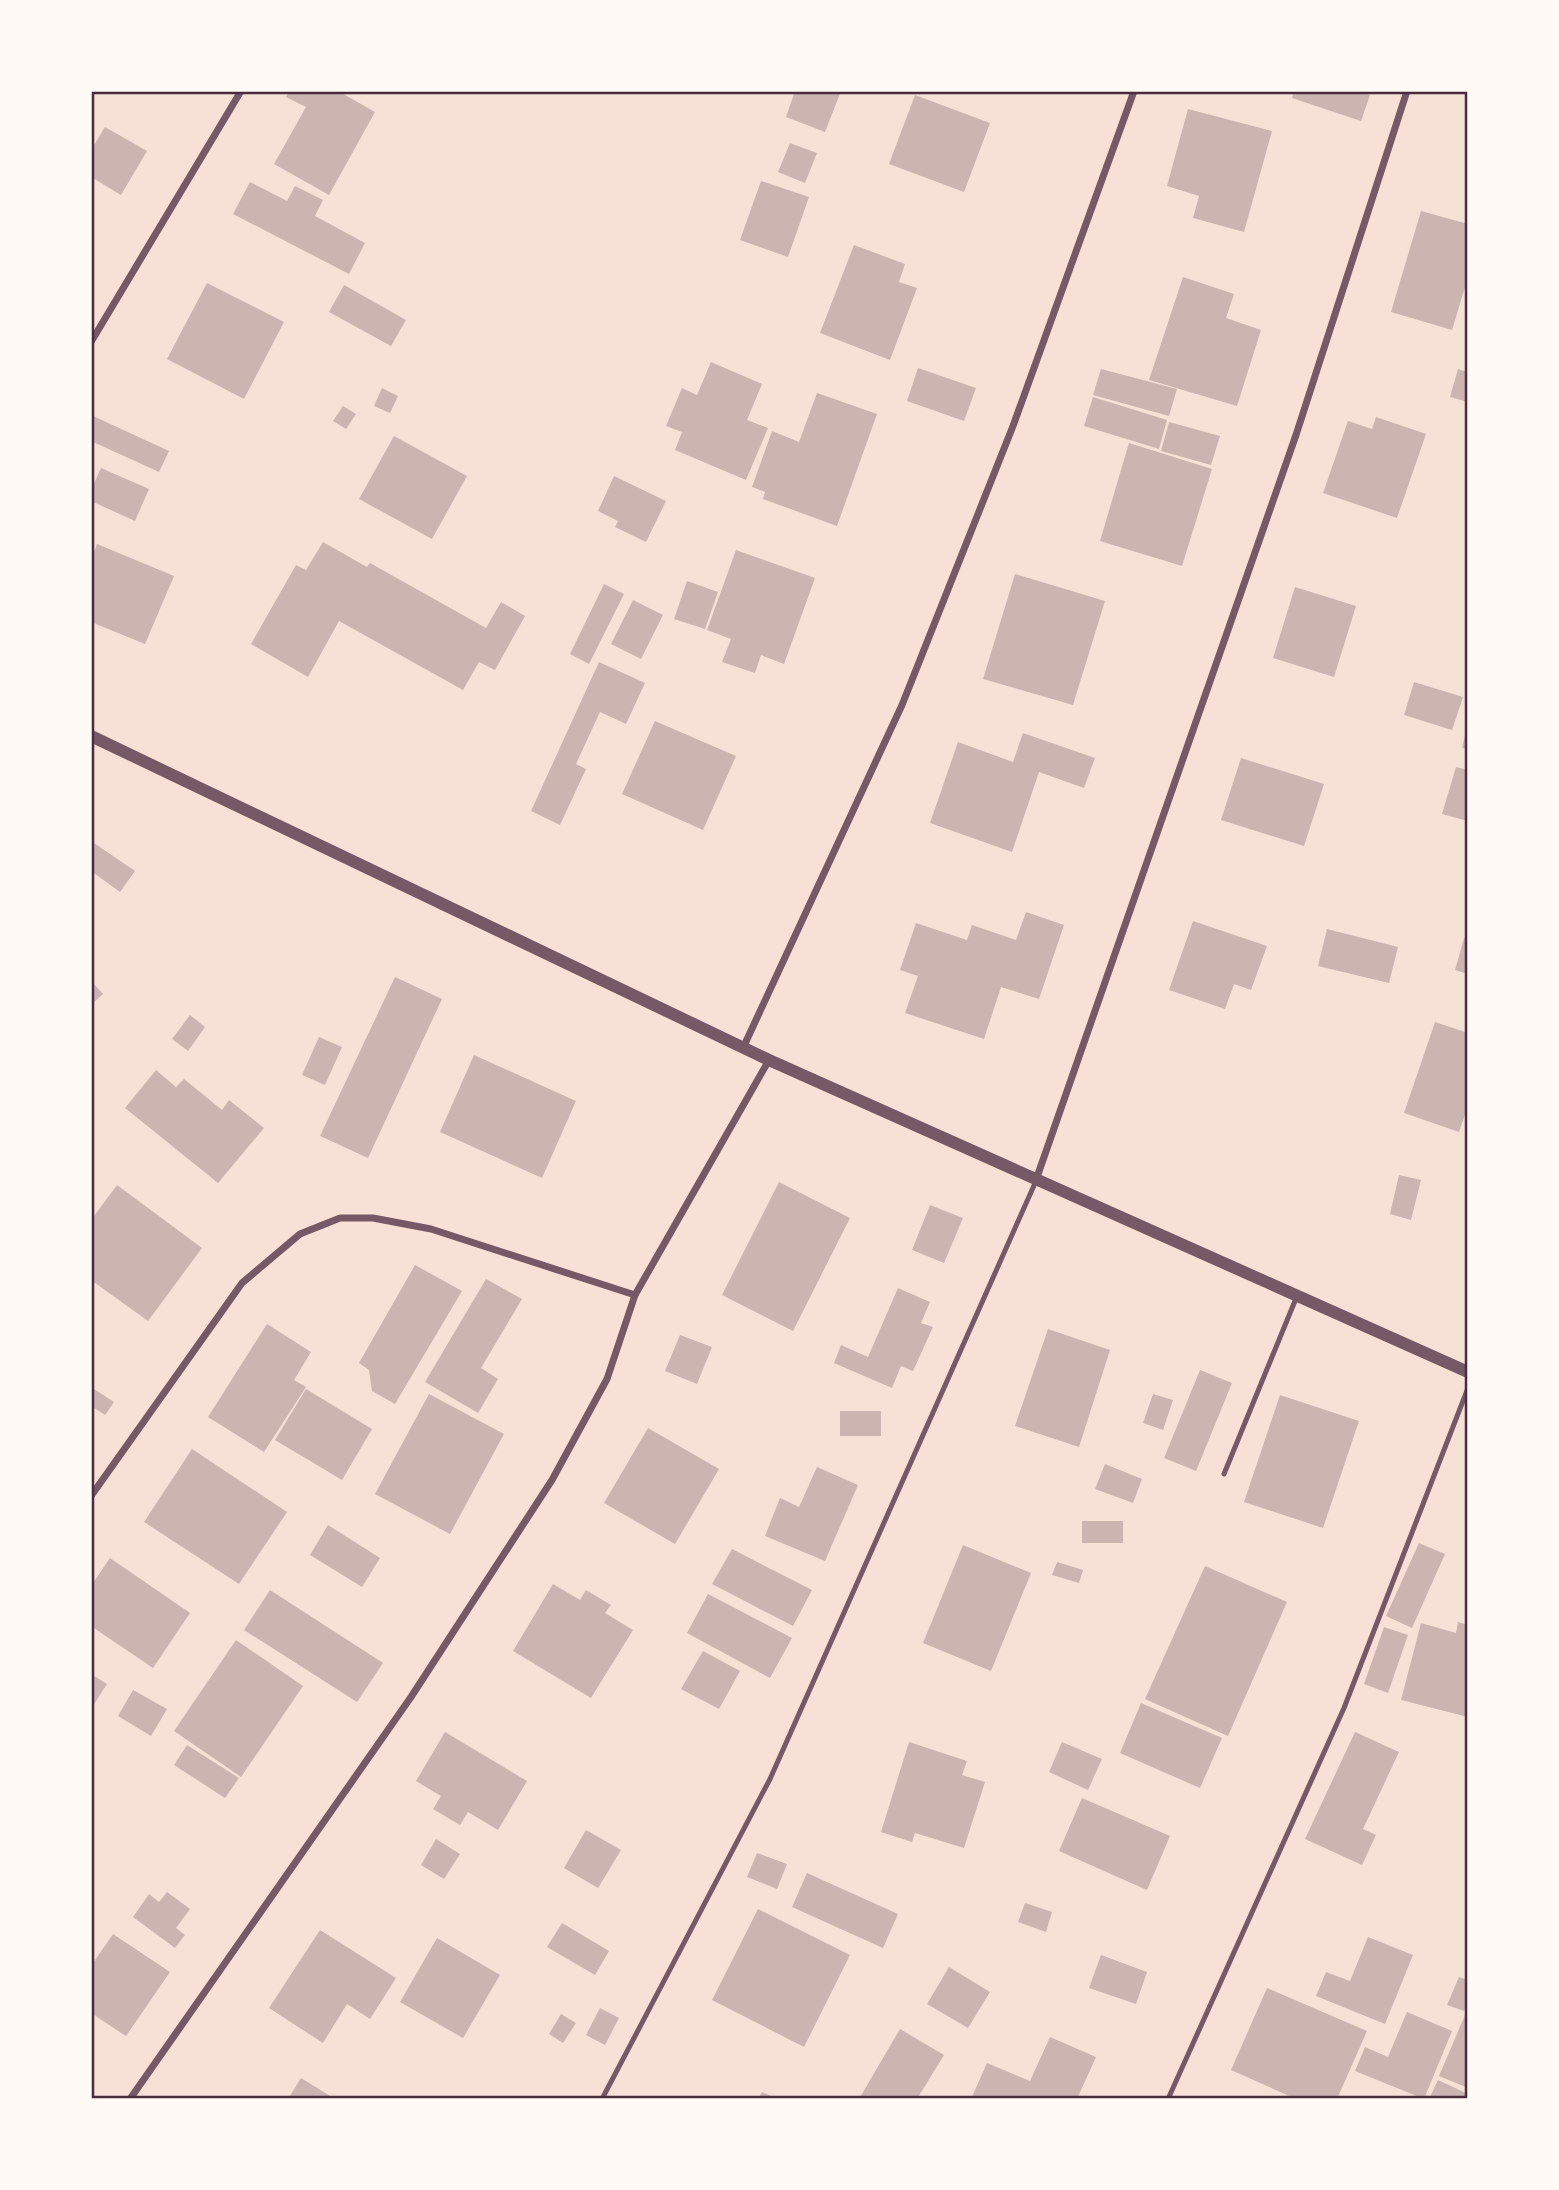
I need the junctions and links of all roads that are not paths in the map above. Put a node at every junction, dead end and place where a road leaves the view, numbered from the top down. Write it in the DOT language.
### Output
graph roads {
  1 [pos="241,91"];
  2 [pos="1134,91"];
  3 [pos="1407,91"];
  4 [pos="91,342"];
  5 [pos="91,736"];
  6 [pos="743,1048"];
  7 [pos="769,1060"];
  8 [pos="1036,1181"];
  9 [pos="635,1296"];
  10 [pos="1297,1296"];
  11 [pos="1468,1372"];
  12 [pos="1468,1388"];
  13 [pos="1224,1474"];
  14 [pos="91,1496"];
  15 [pos="130,2099"];
  16 [pos="602,2099"];
  17 [pos="1168,2099"];
  1 -- 4 [label="street"];
  2 -- 6 [label="street"];
  3 -- 8 [label="street"];
  5 -- 6 [label="street"];
  6 -- 7 [label="street"];
  7 -- 8 [label="street"];
  7 -- 9 [label="street"];
  8 -- 10 [label="street"];
  8 -- 16 [label="lane"];
  9 -- 14 [label="street"];
  9 -- 15 [label="street"];
  10 -- 11 [label="street"];
  10 -- 13 [label="lane"];
  12 -- 17 [label="lane"];
}
